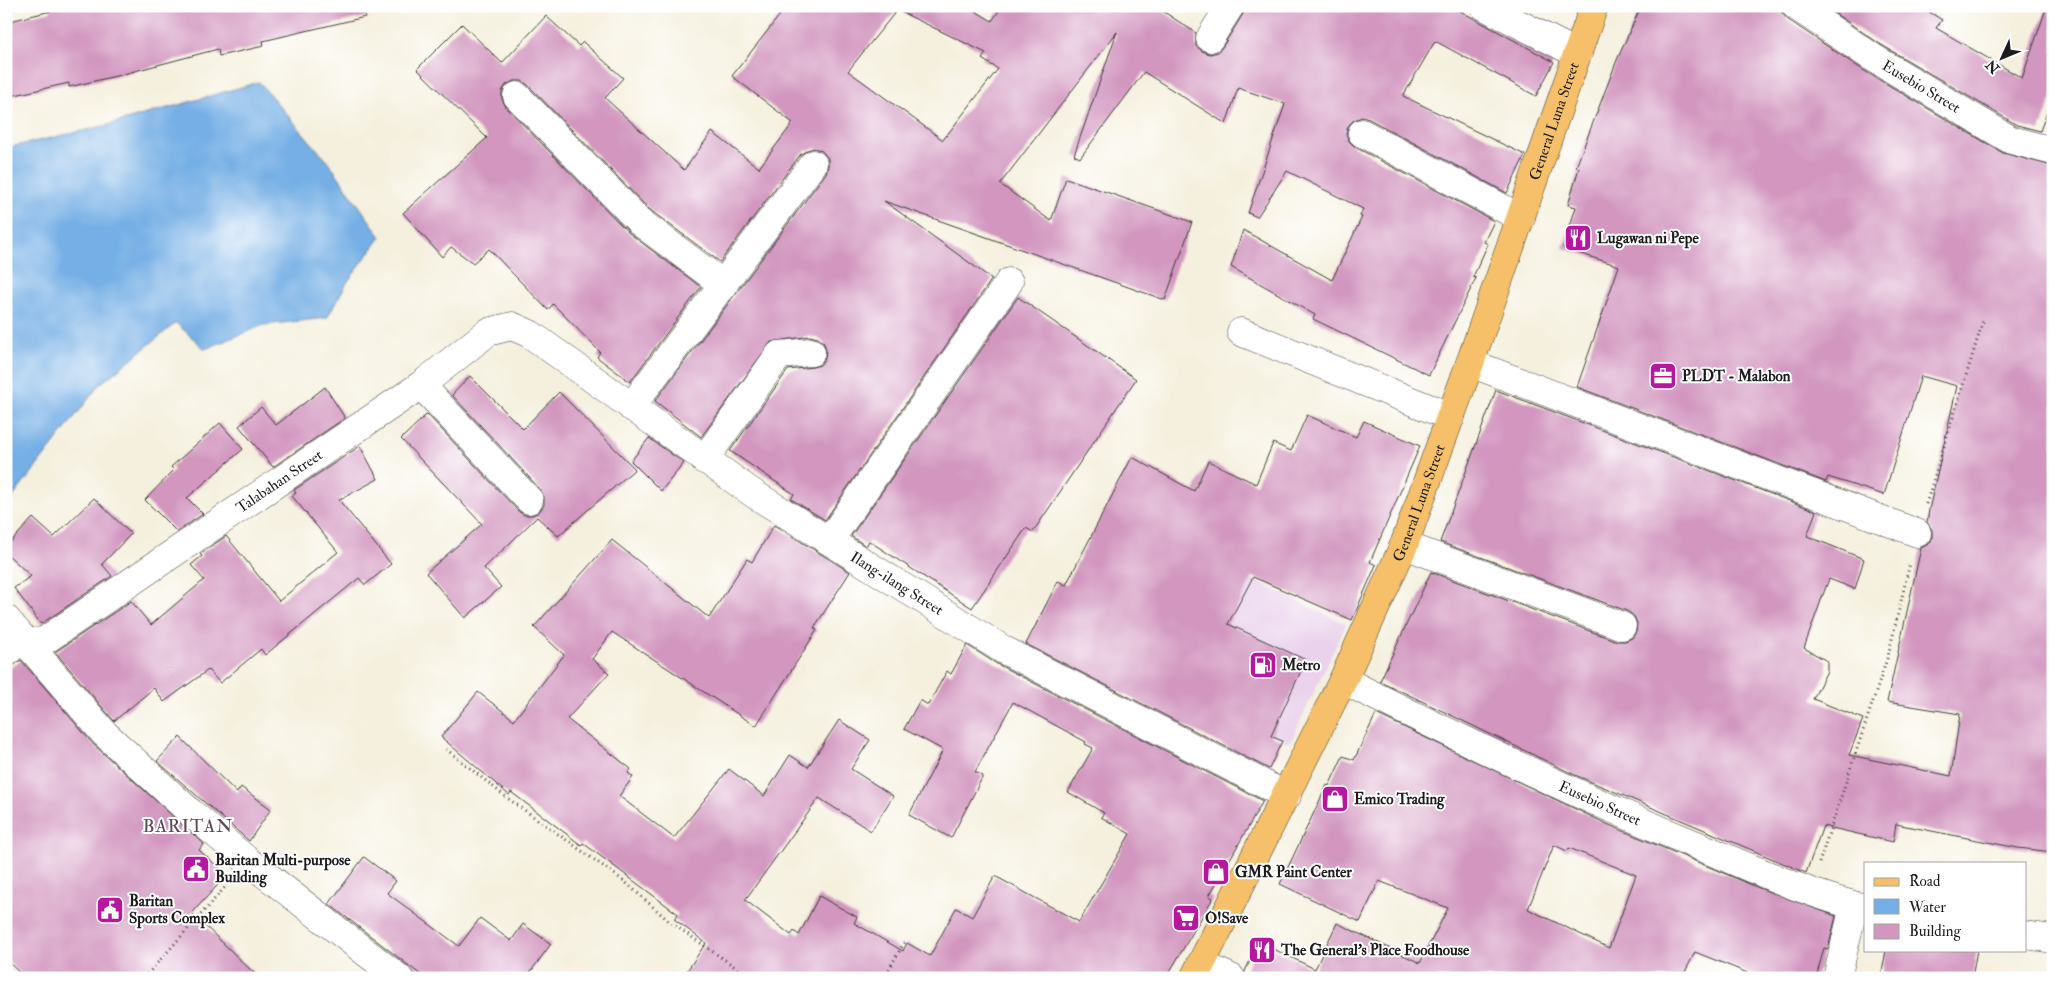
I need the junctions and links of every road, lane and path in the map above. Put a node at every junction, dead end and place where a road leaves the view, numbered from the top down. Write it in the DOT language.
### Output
graph roads {
  1 [pos="1230,6"];
  2 [pos="1484,6"];
  3 [pos="1594,6"];
  4 [pos="1796,6"];
  5 [pos="1210,38"];
  6 [pos="1578,54"];
  7 [pos="517,96"];
  8 [pos="1362,133"];
  9 [pos="2053,151"];
  10 [pos="813,164"];
  11 [pos="1521,218"];
  12 [pos="1009,282"];
  13 [pos="724,285"];
  14 [pos="1984,318"];
  15 [pos="1241,332"];
  16 [pos="530,334"];
  17 [pos="812,352"];
  18 [pos="1470,363"];
  19 [pos="421,385"];
  20 [pos="631,407"];
  21 [pos="1451,417"];
  22 [pos="704,460"];
  23 [pos="530,500"];
  24 [pos="1917,533"];
  25 [pos="829,541"];
  26 [pos="1404,545"];
  27 [pos="6,619"];
  28 [pos="1622,626"];
  29 [pos="17,648"];
  30 [pos="1343,680"];
  31 [pos="446,749"];
  32 [pos="1286,796"];
  33 [pos="248,862"];
  34 [pos="1810,892"];
  35 [pos="1859,907"];
  36 [pos="2026,935"];
  37 [pos="2053,939"];
  38 [pos="905,940"];
  39 [pos="1198,971"];
  40 [pos="144,978"];
  41 [pos="398,978"];
  42 [pos="752,978"];
  43 [pos="884,978"];
  44 [pos="1231,978"];
  45 [pos="1837,978"];
  1 -- 5 [label="street"];
  2 -- 6 [label="street"];
  3 -- 6 [label="main road, General Luna Street"];
  4 -- 9 [label="street, Eusebio Street"];
  6 -- 11 [label="main road, General Luna Street"];
  7 -- 13 [label="street"];
  8 -- 11 [label="street"];
  10 -- 13 [label="street"];
  11 -- 18 [label="main road, General Luna Street"];
  12 -- 25 [label="street"];
  13 -- 20 [label="street"];
  14 -- 24 [label="path"];
  15 -- 21 [label="street"];
  16 -- 19 [label="street, Talabahan Street"];
  16 -- 20 [label="street, Ilang-ilang Street"];
  17 -- 22 [label="street"];
  18 -- 21 [label="main road, General Luna Street"];
  18 -- 24 [label="street"];
  19 -- 23 [label="street"];
  19 -- 29 [label="street, Talabahan Street"];
  20 -- 22 [label="street, Ilang-ilang Street"];
  21 -- 26 [label="main road, General Luna Street"];
  22 -- 25 [label="street, Ilang-ilang Street"];
  24 -- 34 [label="path"];
  25 -- 32 [label="street, Ilang-ilang Street"];
  26 -- 28 [label="street"];
  26 -- 30 [label="main road, General Luna Street"];
  27 -- 29 [label="street"];
  29 -- 33 [label="street"];
  30 -- 32 [label="main road, General Luna Street"];
  30 -- 34 [label="street, Eusebio Street"];
  31 -- 42 [label="path"];
  32 -- 39 [label="main road, General Luna Street"];
  33 -- 40 [label="path"];
  33 -- 41 [label="street"];
  34 -- 35 [label="street, Eusebio Street"];
  35 -- 45 [label="street"];
  36 -- 37 [label="street"];
  38 -- 43 [label="path"];
  39 -- 44 [label="street"];
}
